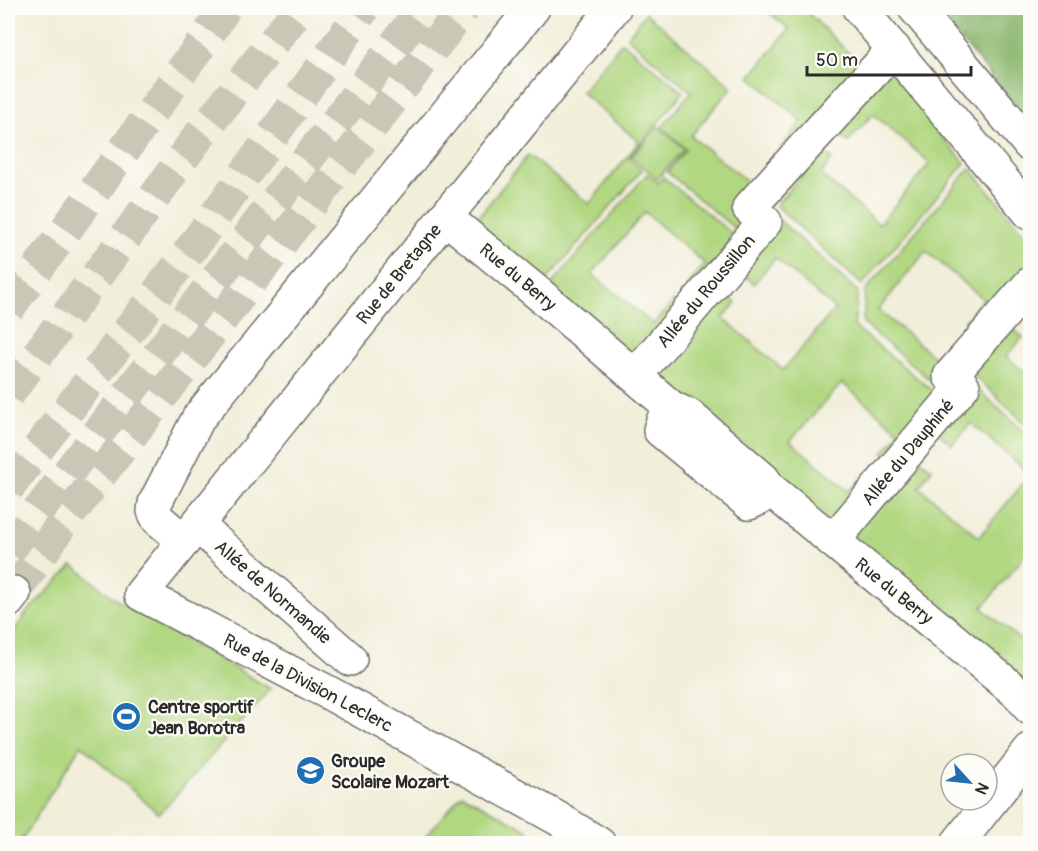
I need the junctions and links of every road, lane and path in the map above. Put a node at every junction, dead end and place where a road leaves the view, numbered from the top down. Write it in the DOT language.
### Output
graph roads {
  1 [pos="533,8"];
  2 [pos="614,8"];
  3 [pos="859,8"];
  4 [pos="915,8"];
  5 [pos="894,49"];
  6 [pos="1030,146"];
  7 [pos="1030,213"];
  8 [pos="445,217"];
  9 [pos="1030,284"];
  10 [pos="635,376"];
  11 [pos="190,533"];
  12 [pos="833,541"];
  13 [pos="141,594"];
  14 [pos="350,659"];
  15 [pos="1027,694"];
  16 [pos="1030,751"];
  17 [pos="585,840"];
  18 [pos="957,843"];
  1 -- 11 [label="street"];
  2 -- 8 [label="street, Rue de Bretagne"];
  3 -- 5 [label="street"];
  4 -- 6 [label="street"];
  5 -- 7 [label="street"];
  5 -- 10 [label="street, Allée du Roussillon"];
  8 -- 10 [label="street, Rue du Berry"];
  8 -- 11 [label="street, Rue de Bretagne"];
  9 -- 12 [label="street, Allée du Dauphiné"];
  10 -- 12 [label="street, Rue du Berry"];
  11 -- 13 [label="street, Rue de Bretagne"];
  11 -- 14 [label="street, Allée de Normandie"];
  12 -- 15 [label="street, Rue du Berry"];
  13 -- 17 [label="street, Rue de la Division Leclerc"];
  16 -- 18 [label="street"];
}
